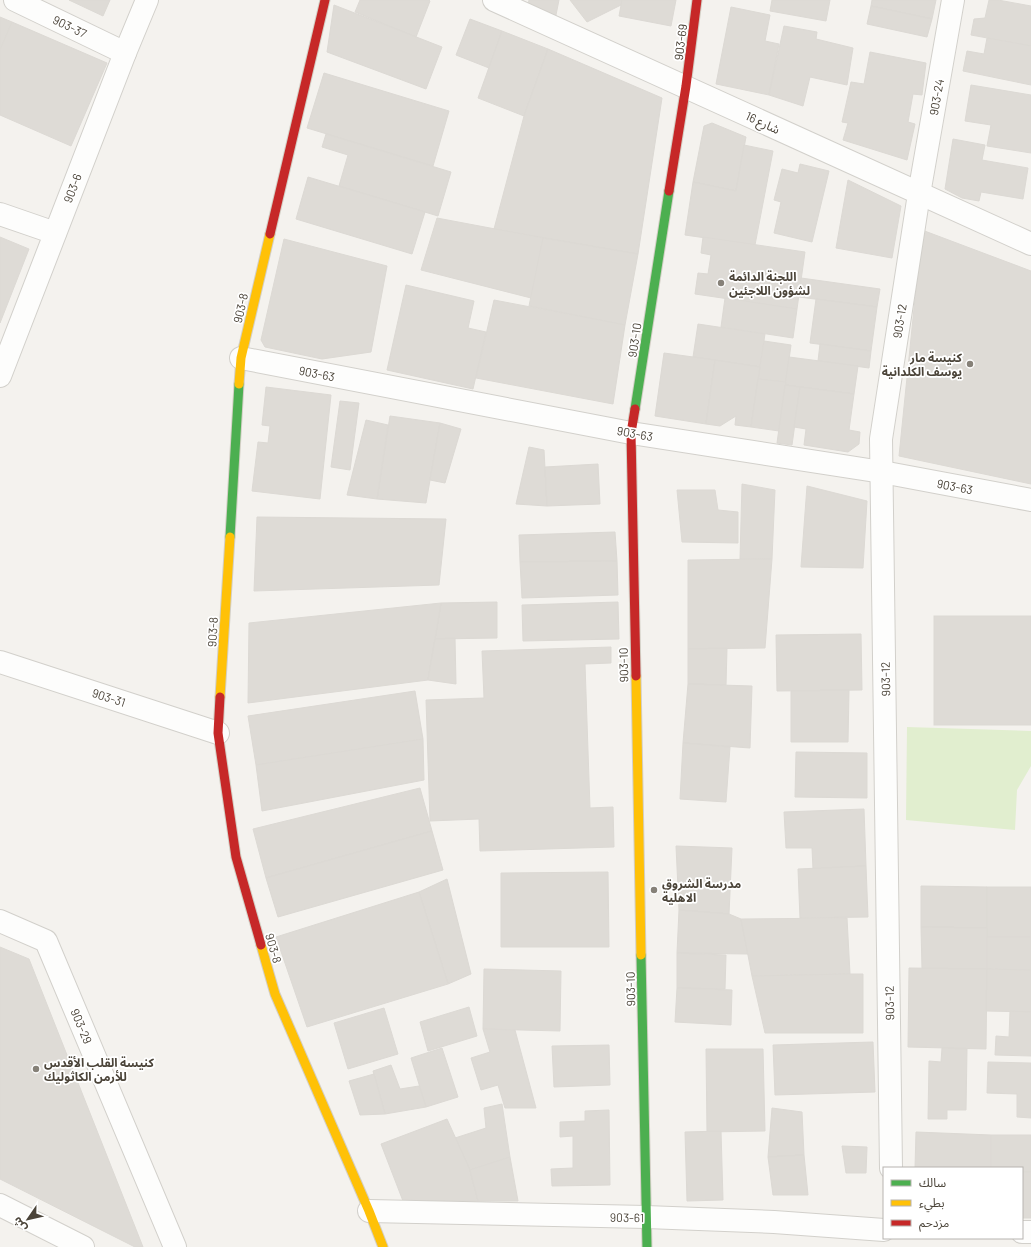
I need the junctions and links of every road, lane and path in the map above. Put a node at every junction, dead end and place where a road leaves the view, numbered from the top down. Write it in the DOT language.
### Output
graph roads {
  1 [pos="15,0"];
  2 [pos="147,0"];
  3 [pos="325,0"];
  4 [pos="494,0"];
  5 [pos="697,0"];
  6 [pos="953,0"];
  7 [pos="125,52"];
  8 [pos="686,86"];
  9 [pos="919,194"];
  10 [pos="0,214"];
  11 [pos="55,233"];
  12 [pos="1031,244"];
  13 [pos="241,358"];
  14 [pos="0,376"];
  15 [pos="631,433"];
  16 [pos="882,472"];
  17 [pos="1031,500"];
  18 [pos="0,662"];
  19 [pos="218,733"];
  20 [pos="0,921"];
  21 [pos="891,1167"];
  22 [pos="0,1205"];
  23 [pos="369,1211"];
  24 [pos="646,1217"];
  25 [pos="883,1230"];
  26 [pos="83,1247"];
  27 [pos="175,1247"];
  28 [pos="383,1247"];
  29 [pos="647,1247"];
  1 -- 7 [label="street, 903-37"];
  2 -- 7 [label="street, 903-6"];
  3 -- 13 [label="street, 903-8"];
  4 -- 8 [label="street, شارع 16"];
  5 -- 8 [label="street, 903-69"];
  6 -- 9 [label="street, 903-24"];
  7 -- 11 [label="street, 903-6"];
  8 -- 9 [label="street, شارع 16"];
  8 -- 15 [label="street, 903-10"];
  9 -- 12 [label="street, شارع 16"];
  9 -- 16 [label="street, 903-12"];
  10 -- 11 [label="street"];
  11 -- 14 [label="street, 903-6"];
  13 -- 15 [label="street, 903-63"];
  13 -- 19 [label="street, 903-8"];
  15 -- 16 [label="street, 903-63"];
  15 -- 24 [label="street, 903-10"];
  16 -- 17 [label="street, 903-63"];
  16 -- 21 [label="street, 903-12"];
  18 -- 19 [label="street, 903-31"];
  19 -- 23 [label="street, 903-8"];
  20 -- 27 [label="street, 903-29"];
  22 -- 26 [label="street"];
  23 -- 24 [label="street, 903-61"];
  23 -- 28 [label="street, 903-8"];
  24 -- 25 [label="street, 903-61"];
  24 -- 29 [label="street, 903-10"];
}
